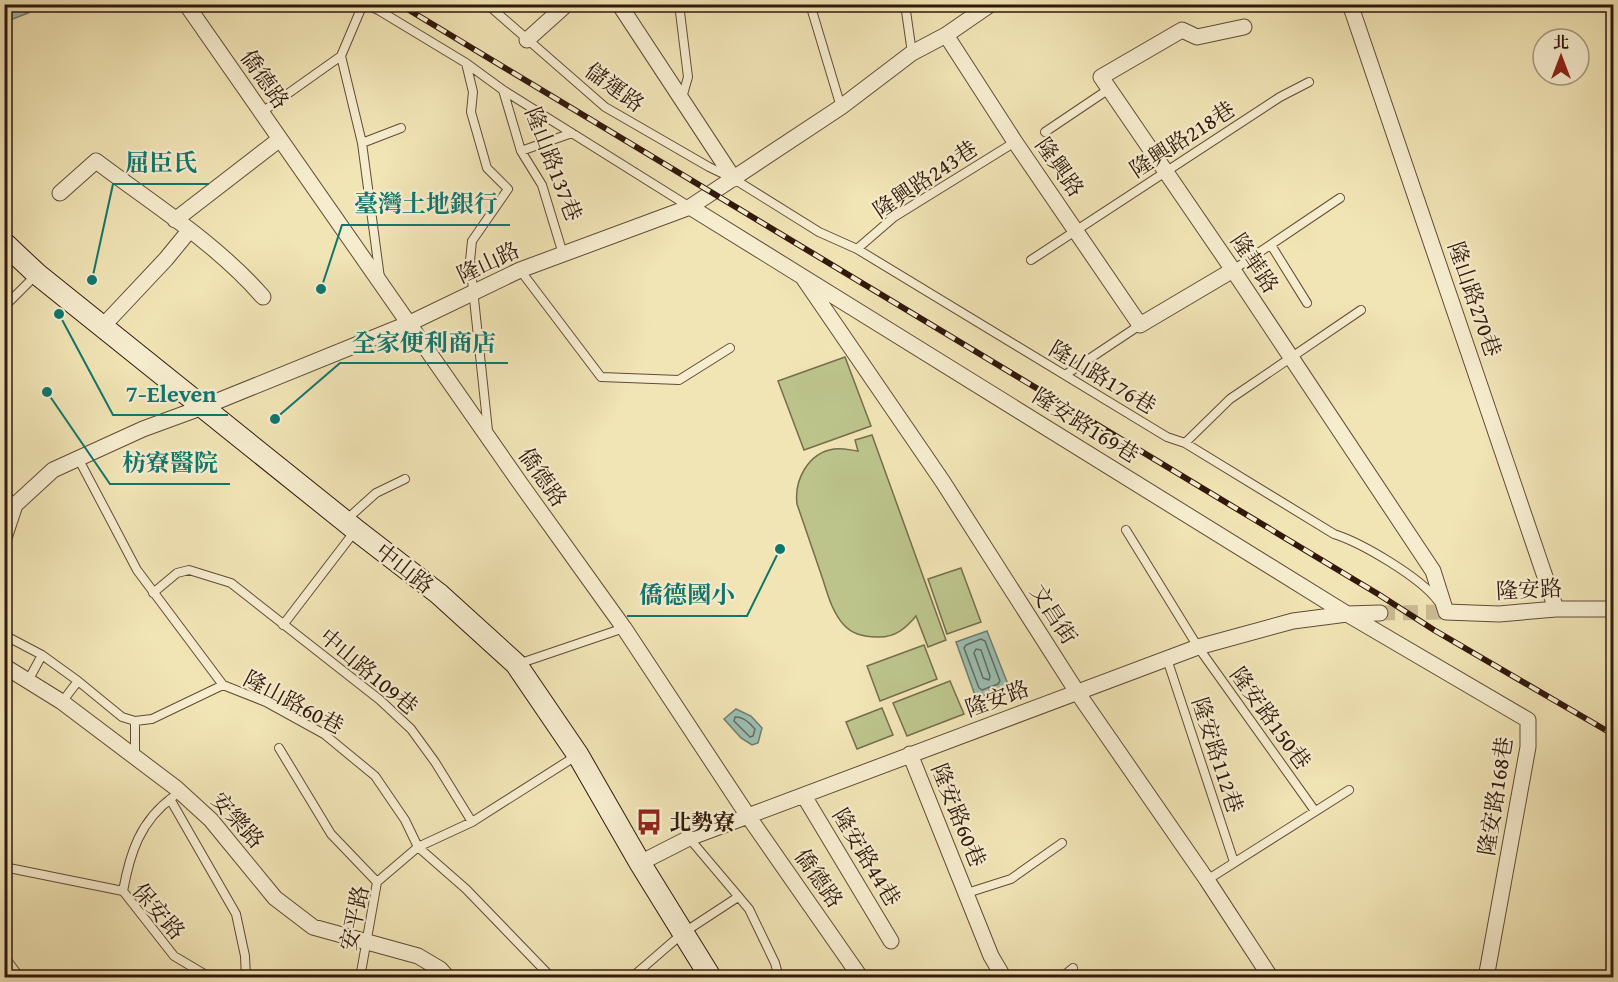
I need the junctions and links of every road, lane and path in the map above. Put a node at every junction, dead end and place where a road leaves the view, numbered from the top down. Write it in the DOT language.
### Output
graph roads {
  1 [pos="186,4"];
  2 [pos="364,4"];
  3 [pos="488,4"];
  4 [pos="567,4"];
  5 [pos="619,4"];
  6 [pos="679,4"];
  7 [pos="810,4"];
  8 [pos="905,4"];
  9 [pos="991,4"];
  10 [pos="1350,4"];
  11 [pos="1244,27"];
  12 [pos="946,34"];
  13 [pos="527,40"];
  14 [pos="912,53"];
  15 [pos="340,56"];
  16 [pos="466,63"];
  17 [pos="1310,82"];
  18 [pos="1109,89"];
  19 [pos="503,90"];
  20 [pos="682,99"];
  21 [pos="841,107"];
  22 [pos="261,112"];
  23 [pos="401,128"];
  24 [pos="1045,132"];
  25 [pos="572,133"];
  26 [pos="280,139"];
  27 [pos="1015,142"];
  28 [pos="362,143"];
  29 [pos="521,151"];
  30 [pos="1166,171"];
  31 [pos="734,179"];
  32 [pos="60,193"];
  33 [pos="1340,198"];
  34 [pos="690,207"];
  35 [pos="175,220"];
  36 [pos="1076,229"];
  37 [pos="189,231"];
  38 [pos="4,243"];
  39 [pos="1270,245"];
  40 [pos="857,249"];
  41 [pos="563,254"];
  42 [pos="1031,260"];
  43 [pos="520,270"];
  44 [pos="1233,270"];
  45 [pos="37,274"];
  46 [pos="801,275"];
  47 [pos="381,282"];
  48 [pos="472,294"];
  49 [pos="263,297"];
  50 [pos="1307,303"];
  51 [pos="4,307"];
  52 [pos="1361,310"];
  53 [pos="410,323"];
  54 [pos="1140,325"];
  55 [pos="103,326"];
  56 [pos="730,348"];
  57 [pos="1291,357"];
  58 [pos="1065,375"];
  59 [pos="202,407"];
  60 [pos="489,439"];
  61 [pos="1185,443"];
  62 [pos="78,458"];
  63 [pos="405,479"];
  64 [pos="4,492"];
  65 [pos="15,505"];
  66 [pos="350,526"];
  67 [pos="1126,530"];
  68 [pos="4,538"];
  69 [pos="153,593"];
  70 [pos="1556,609"];
  71 [pos="1614,609"];
  72 [pos="1446,612"];
  73 [pos="1380,613"];
  74 [pos="1347,614"];
  75 [pos="283,625"];
  76 [pos="624,628"];
  77 [pos="4,635"];
  78 [pos="1198,647"];
  79 [pos="42,655"];
  80 [pos="1167,659"];
  81 [pos="516,664"];
  82 [pos="4,666"];
  83 [pos="29,680"];
  84 [pos="78,681"];
  85 [pos="223,685"];
  86 [pos="1077,692"];
  87 [pos="62,702"];
  88 [pos="135,721"];
  89 [pos="279,748"];
  90 [pos="910,754"];
  91 [pos="578,755"];
  92 [pos="135,759"];
  93 [pos="1348,790"];
  94 [pos="175,796"];
  95 [pos="804,796"];
  96 [pos="1316,811"];
  97 [pos="748,816"];
  98 [pos="472,822"];
  99 [pos="689,838"];
  100 [pos="1062,843"];
  101 [pos="418,847"];
  102 [pos="1234,862"];
  103 [pos="640,863"];
  104 [pos="4,867"];
  105 [pos="1206,880"];
  106 [pos="377,882"];
  107 [pos="123,891"];
  108 [pos="967,893"];
  109 [pos="738,897"];
  110 [pos="683,933"];
  111 [pos="891,941"];
  112 [pos="367,943"];
  113 [pos="4,962"];
  114 [pos="1073,968"];
  115 [pos="16,978"];
  116 [pos="211,978"];
  117 [pos="246,978"];
  118 [pos="360,978"];
  119 [pos="448,978"];
  120 [pos="552,978"];
  121 [pos="631,978"];
  122 [pos="711,978"];
  123 [pos="779,978"];
  124 [pos="861,978"];
  125 [pos="1004,978"];
  126 [pos="1061,978"];
  127 [pos="1271,978"];
  128 [pos="1486,978"];
  1 -- 22 [label="street, 僑德路"];
  2 -- 15 [label="lane"];
  2 -- 16 [label="lane"];
  3 -- 13 [label="lane, 儲運路"];
  4 -- 13 [label="street"];
  5 -- 20 [label="street"];
  6 -- 20 [label="lane"];
  7 -- 21 [label="lane"];
  8 -- 14 [label="lane"];
  9 -- 12 [label="street, 隆山路"];
  10 -- 70 [label="street, 隆山路270巷"];
  11 -- 18 [label="street"];
  12 -- 14 [label="street, 隆山路"];
  12 -- 27 [label="street, 隆興路"];
  13 -- 31 [label="lane, 儲運路"];
  14 -- 21 [label="street, 隆山路"];
  15 -- 22 [label="lane"];
  15 -- 28 [label="lane"];
  16 -- 19 [label="lane"];
  16 -- 48 [label="lane"];
  17 -- 30 [label="lane, 隆興路218巷"];
  18 -- 24 [label="lane"];
  18 -- 30 [label="street, 隆華路"];
  19 -- 25 [label="lane"];
  19 -- 29 [label="lane, 隆山路137巷"];
  20 -- 31 [label="street"];
  21 -- 31 [label="street, 隆山路"];
  22 -- 26 [label="street, 僑德路"];
  23 -- 28 [label="lane"];
  25 -- 29 [label="lane"];
  25 -- 34 [label="lane"];
  26 -- 35 [label="street"];
  26 -- 47 [label="street, 僑德路"];
  27 -- 36 [label="street, 隆興路"];
  27 -- 40 [label="lane, 隆興路243巷"];
  28 -- 47 [label="lane"];
  29 -- 41 [label="lane, 隆山路137巷"];
  30 -- 36 [label="lane, 隆興路218巷"];
  30 -- 44 [label="street, 隆華路"];
  31 -- 34 [label="street, 隆山路"];
  31 -- 40 [label="lane, 隆山路176巷"];
  32 -- 35 [label="street"];
  33 -- 39 [label="lane"];
  34 -- 41 [label="street, 隆山路"];
  34 -- 46 [label="street, 隆安路169巷"];
  35 -- 37 [label="street"];
  36 -- 42 [label="lane, 隆興路218巷"];
  36 -- 54 [label="street, 隆興路"];
  37 -- 49 [label="street"];
  37 -- 55 [label="street"];
  38 -- 45 [label="street, 中山路"];
  39 -- 44 [label="lane"];
  39 -- 50 [label="lane"];
  40 -- 58 [label="lane, 隆山路176巷"];
  41 -- 43 [label="street, 隆山路"];
  43 -- 48 [label="street, 隆山路"];
  43 -- 56 [label="lane"];
  44 -- 54 [label="street"];
  44 -- 57 [label="street, 隆華路"];
  45 -- 51 [label="lane"];
  45 -- 55 [label="street, 中山路"];
  46 -- 74 [label="street, 隆安路169巷"];
  46 -- 86 [label="street, 文昌街"];
  47 -- 53 [label="street, 僑德路"];
  48 -- 53 [label="street, 隆山路"];
  48 -- 60 [label="lane"];
  52 -- 57 [label="lane"];
  53 -- 59 [label="street, 隆山路"];
  53 -- 60 [label="street, 僑德路"];
  54 -- 58 [label="lane"];
  55 -- 59 [label="street, 中山路"];
  57 -- 61 [label="lane"];
  57 -- 72 [label="street, 隆華路"];
  58 -- 61 [label="lane, 隆山路176巷"];
  59 -- 62 [label="street, 隆山路"];
  59 -- 66 [label="street, 中山路"];
  60 -- 76 [label="street, 僑德路"];
  61 -- 72 [label="lane, 隆山路176巷"];
  62 -- 65 [label="street, 隆山路"];
  62 -- 69 [label="lane, 隆山路60巷"];
  63 -- 66 [label="lane"];
  64 -- 65 [label="lane"];
  65 -- 68 [label="street, 隆山路"];
  66 -- 75 [label="lane"];
  66 -- 81 [label="street, 中山路"];
  67 -- 78 [label="lane, 隆安路150巷"];
  69 -- 75 [label="lane, 中山路109巷"];
  69 -- 85 [label="lane, 隆山路60巷"];
  70 -- 71 [label="street, 隆安路"];
  70 -- 72 [label="street, 隆安路"];
  73 -- 74 [label="street, 隆安路"];
  74 -- 78 [label="street, 隆安路"];
  74 -- 128 [label="street, 隆安路168巷"];
  75 -- 98 [label="lane, 中山路109巷"];
  76 -- 81 [label="lane"];
  76 -- 97 [label="street, 僑德路"];
  77 -- 79 [label="lane"];
  78 -- 80 [label="street, 隆安路"];
  78 -- 96 [label="lane, 隆安路150巷"];
  79 -- 83 [label="lane"];
  79 -- 84 [label="lane"];
  80 -- 86 [label="street, 隆安路"];
  80 -- 102 [label="lane, 隆安路112巷"];
  81 -- 91 [label="street, 中山路"];
  82 -- 83 [label="street, 安樂路"];
  83 -- 87 [label="street, 安樂路"];
  84 -- 87 [label="lane"];
  84 -- 88 [label="lane"];
  85 -- 88 [label="lane"];
  85 -- 101 [label="lane, 隆山路60巷"];
  86 -- 90 [label="street, 隆安路"];
  86 -- 105 [label="street, 文昌街"];
  87 -- 92 [label="street, 安樂路"];
  88 -- 92 [label="lane"];
  89 -- 106 [label="lane"];
  90 -- 95 [label="street, 隆安路"];
  90 -- 108 [label="street, 隆安路60巷"];
  91 -- 98 [label="lane"];
  91 -- 103 [label="street, 中山路"];
  92 -- 94 [label="street, 安樂路"];
  93 -- 96 [label="lane"];
  94 -- 107 [label="lane"];
  94 -- 112 [label="street, 安樂路"];
  94 -- 117 [label="lane"];
  95 -- 97 [label="street, 隆安路"];
  95 -- 111 [label="street, 隆安路44巷"];
  96 -- 102 [label="lane"];
  97 -- 99 [label="street, 隆安路"];
  97 -- 124 [label="street, 僑德路"];
  98 -- 101 [label="lane"];
  99 -- 103 [label="street, 隆安路"];
  99 -- 109 [label="lane"];
  100 -- 108 [label="lane"];
  101 -- 106 [label="lane, 安平路"];
  101 -- 120 [label="lane, 隆山路60巷"];
  102 -- 105 [label="lane"];
  103 -- 110 [label="street, 中山路"];
  104 -- 107 [label="lane, 保安路"];
  105 -- 127 [label="street, 文昌街"];
  106 -- 112 [label="lane, 安平路"];
  107 -- 116 [label="lane, 保安路"];
  108 -- 125 [label="street, 隆安路60巷"];
  109 -- 110 [label="lane"];
  109 -- 123 [label="lane"];
  110 -- 121 [label="lane"];
  110 -- 122 [label="street, 中山路"];
  112 -- 118 [label="lane, 安平路"];
  112 -- 119 [label="street, 安樂路"];
  113 -- 115 [label="street"];
  114 -- 126 [label="lane"];
}
